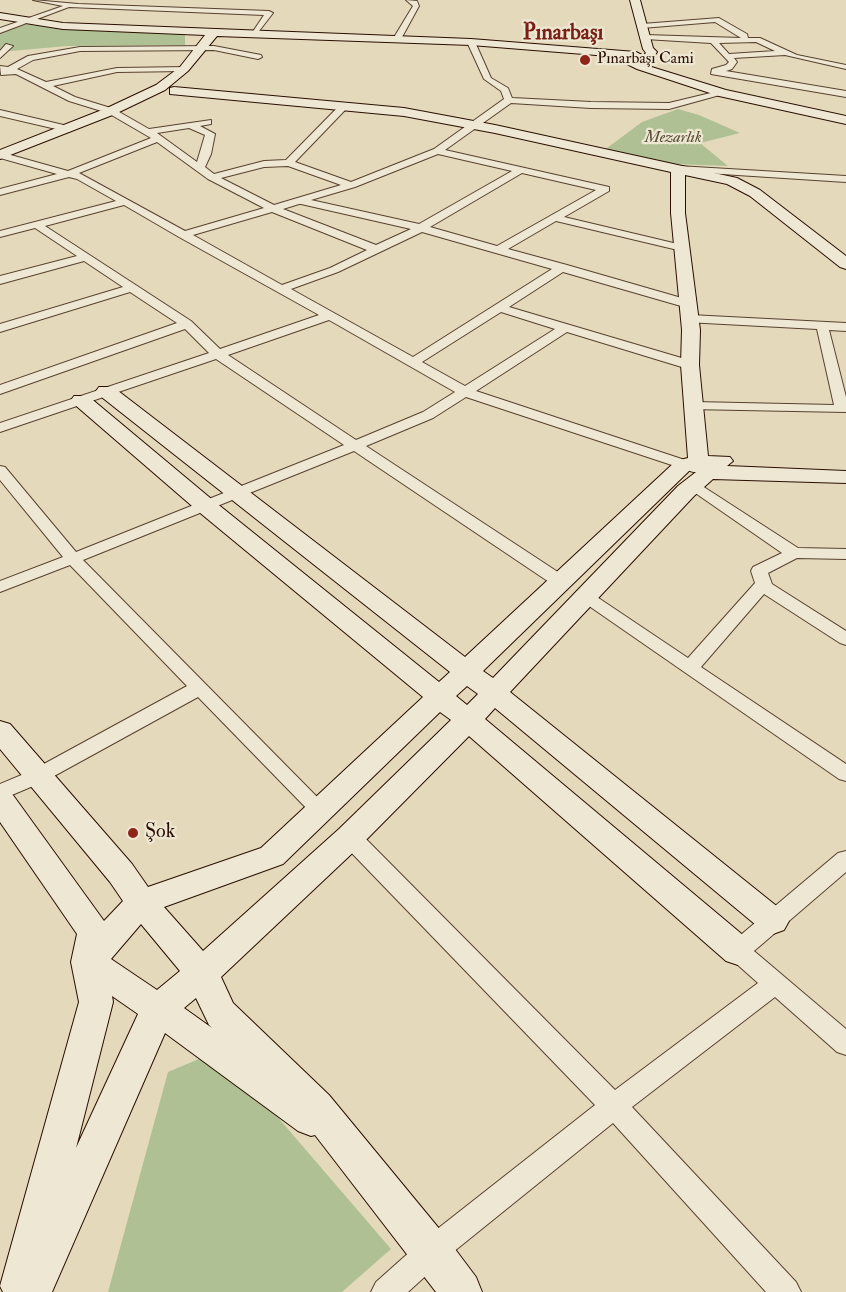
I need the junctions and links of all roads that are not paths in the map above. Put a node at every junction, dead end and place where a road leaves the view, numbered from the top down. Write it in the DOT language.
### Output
graph roads {
  1 [pos="36,0"];
  2 [pos="190,0"];
  3 [pos="257,0"];
  4 [pos="409,0"];
  5 [pos="635,0"];
  6 [pos="70,3"];
  7 [pos="135,3"];
  8 [pos="254,12"];
  9 [pos="0,16"];
  10 [pos="180,20"];
  11 [pos="29,21"];
  12 [pos="216,31"];
  13 [pos="0,32"];
  14 [pos="256,33"];
  15 [pos="397,39"];
  16 [pos="745,39"];
  17 [pos="712,41"];
  18 [pos="471,42"];
  19 [pos="9,46"];
  20 [pos="201,48"];
  21 [pos="640,51"];
  22 [pos="784,53"];
  23 [pos="0,56"];
  24 [pos="728,56"];
  25 [pos="258,57"];
  26 [pos="846,67"];
  27 [pos="184,69"];
  28 [pos="3,71"];
  29 [pos="661,71"];
  30 [pos="715,71"];
  31 [pos="45,85"];
  32 [pos="167,87"];
  33 [pos="717,91"];
  34 [pos="846,94"];
  35 [pos="509,100"];
  36 [pos="344,106"];
  37 [pos="111,111"];
  38 [pos="0,113"];
  39 [pos="846,120"];
  40 [pos="208,122"];
  41 [pos="472,125"];
  42 [pos="192,126"];
  43 [pos="69,129"];
  44 [pos="153,135"];
  45 [pos="437,151"];
  46 [pos="0,155"];
  47 [pos="289,163"];
  48 [pos="200,167"];
  49 [pos="522,169"];
  50 [pos="678,169"];
  51 [pos="71,173"];
  52 [pos="212,177"];
  53 [pos="846,179"];
  54 [pos="351,185"];
  55 [pos="0,192"];
  56 [pos="301,201"];
  57 [pos="123,202"];
  58 [pos="274,209"];
  59 [pos="555,218"];
  60 [pos="37,225"];
  61 [pos="421,228"];
  62 [pos="0,234"];
  63 [pos="183,235"];
  64 [pos="682,248"];
  65 [pos="375,249"];
  66 [pos="500,249"];
  67 [pos="87,257"];
  68 [pos="846,264"];
  69 [pos="562,267"];
  70 [pos="0,280"];
  71 [pos="131,288"];
  72 [pos="281,289"];
  73 [pos="500,308"];
  74 [pos="689,311"];
  75 [pos="329,316"];
  76 [pos="187,324"];
  77 [pos="822,325"];
  78 [pos="846,327"];
  79 [pos="0,328"];
  80 [pos="564,328"];
  81 [pos="218,354"];
  82 [pos="414,362"];
  83 [pos="690,365"];
  84 [pos="0,390"];
  85 [pos="106,391"];
  86 [pos="466,392"];
  87 [pos="81,399"];
  88 [pos="694,406"];
  89 [pos="0,428"];
  90 [pos="355,446"];
  91 [pos="846,463"];
  92 [pos="0,470"];
  93 [pos="696,471"];
  94 [pos="846,477"];
  95 [pos="238,495"];
  96 [pos="207,507"];
  97 [pos="794,553"];
  98 [pos="846,554"];
  99 [pos="73,559"];
  100 [pos="561,582"];
  101 [pos="764,583"];
  102 [pos="0,587"];
  103 [pos="585,597"];
  104 [pos="846,639"];
  105 [pos="691,668"];
  106 [pos="466,672"];
  107 [pos="200,688"];
  108 [pos="494,693"];
  109 [pos="439,697"];
  110 [pos="468,720"];
  111 [pos="0,731"];
  112 [pos="846,774"];
  113 [pos="38,776"];
  114 [pos="0,792"];
  115 [pos="0,799"];
  116 [pos="320,810"];
  117 [pos="350,837"];
  118 [pos="846,860"];
  119 [pos="141,902"];
  120 [pos="773,921"];
  121 [pos="738,951"];
  122 [pos="88,962"];
  123 [pos="202,973"];
  124 [pos="776,983"];
  125 [pos="159,1009"];
  126 [pos="846,1044"];
  127 [pos="614,1106"];
  128 [pos="432,1251"];
  129 [pos="19,1292"];
  130 [pos="32,1292"];
  131 [pos="386,1292"];
  132 [pos="461,1292"];
  133 [pos="786,1292"];
  1 -- 6 [label="street"];
  2 -- 10 [label="street"];
  3 -- 8 [label="street"];
  4 -- 15 [label="street"];
  5 -- 21 [label="street"];
  6 -- 7 [label="street"];
  6 -- 11 [label="street"];
  7 -- 10 [label="street"];
  8 -- 10 [label="street"];
  8 -- 14 [label="street"];
  9 -- 11 [label="street"];
  10 -- 11 [label="street"];
  10 -- 12 [label="street"];
  11 -- 13 [label="street"];
  12 -- 14 [label="street"];
  12 -- 20 [label="street"];
  14 -- 15 [label="street"];
  15 -- 18 [label="street"];
  16 -- 17 [label="street"];
  16 -- 21 [label="street"];
  16 -- 22 [label="street"];
  17 -- 21 [label="street"];
  17 -- 24 [label="street"];
  18 -- 21 [label="street"];
  18 -- 35 [label="street"];
  19 -- 23 [label="street"];
  20 -- 25 [label="street"];
  20 -- 27 [label="street"];
  20 -- 28 [label="street"];
  21 -- 29 [label="street"];
  21 -- 29 [label="street"];
  22 -- 24 [label="street"];
  22 -- 26 [label="street"];
  24 -- 30 [label="street"];
  27 -- 31 [label="street"];
  27 -- 32 [label="street"];
  28 -- 31 [label="street"];
  29 -- 33 [label="street"];
  30 -- 33 [label="street"];
  30 -- 34 [label="street"];
  31 -- 37 [label="street"];
  32 -- 36 [label="street"];
  32 -- 37 [label="street"];
  33 -- 35 [label="street"];
  33 -- 39 [label="street"];
  35 -- 41 [label="street"];
  36 -- 41 [label="street"];
  36 -- 47 [label="street"];
  37 -- 43 [label="street"];
  37 -- 44 [label="street"];
  38 -- 43 [label="street"];
  40 -- 42 [label="street"];
  41 -- 45 [label="street"];
  41 -- 50 [label="street"];
  42 -- 44 [label="street"];
  42 -- 48 [label="street"];
  43 -- 46 [label="street"];
  44 -- 48 [label="street"];
  44 -- 51 [label="street"];
  45 -- 49 [label="street"];
  45 -- 54 [label="street"];
  46 -- 51 [label="street"];
  47 -- 52 [label="street"];
  47 -- 54 [label="street"];
  48 -- 52 [label="street"];
  49 -- 59 [label="street"];
  49 -- 61 [label="street"];
  50 -- 53 [label="street"];
  50 -- 64 [label="street"];
  50 -- 68 [label="street"];
  51 -- 55 [label="street"];
  51 -- 57 [label="street"];
  52 -- 58 [label="street"];
  54 -- 56 [label="street"];
  56 -- 58 [label="street"];
  56 -- 61 [label="street"];
  57 -- 60 [label="street"];
  57 -- 63 [label="street"];
  58 -- 63 [label="street"];
  58 -- 65 [label="street"];
  59 -- 64 [label="street"];
  59 -- 66 [label="street"];
  60 -- 62 [label="street"];
  60 -- 67 [label="street"];
  61 -- 65 [label="street"];
  61 -- 66 [label="street"];
  63 -- 72 [label="street"];
  64 -- 74 [label="street"];
  65 -- 72 [label="street"];
  66 -- 69 [label="street"];
  67 -- 70 [label="street"];
  67 -- 71 [label="street"];
  69 -- 73 [label="street"];
  69 -- 74 [label="street"];
  71 -- 76 [label="street"];
  71 -- 79 [label="street"];
  72 -- 75 [label="street"];
  73 -- 80 [label="street"];
  73 -- 82 [label="street"];
  74 -- 77 [label="street"];
  74 -- 83 [label="street"];
  75 -- 81 [label="street"];
  75 -- 82 [label="street"];
  76 -- 81 [label="street"];
  76 -- 84 [label="street"];
  77 -- 78 [label="street"];
  77 -- 88 [label="street"];
  80 -- 83 [label="street"];
  80 -- 86 [label="street"];
  81 -- 85 [label="street"];
  81 -- 90 [label="street"];
  82 -- 86 [label="street"];
  83 -- 88 [label="street"];
  85 -- 87 [label="street"];
  85 -- 95 [label="street"];
  86 -- 90 [label="street"];
  86 -- 93 [label="street"];
  87 -- 89 [label="street"];
  87 -- 96 [label="street"];
  88 -- 93 [label="street"];
  90 -- 95 [label="street"];
  90 -- 100 [label="street"];
  91 -- 93 [label="street"];
  92 -- 99 [label="street"];
  93 -- 94 [label="street"];
  93 -- 97 [label="street"];
  93 -- 100 [label="street"];
  93 -- 103 [label="street"];
  95 -- 96 [label="street"];
  95 -- 106 [label="street"];
  96 -- 99 [label="street"];
  96 -- 109 [label="street"];
  97 -- 98 [label="street"];
  97 -- 101 [label="street"];
  99 -- 102 [label="street"];
  99 -- 107 [label="street"];
  100 -- 106 [label="street"];
  101 -- 104 [label="street"];
  101 -- 105 [label="street"];
  103 -- 105 [label="street"];
  103 -- 108 [label="street"];
  105 -- 112 [label="street"];
  106 -- 108 [label="street"];
  106 -- 109 [label="street"];
  107 -- 113 [label="street"];
  107 -- 116 [label="street"];
  108 -- 110 [label="street"];
  108 -- 120 [label="street"];
  109 -- 110 [label="street"];
  109 -- 116 [label="street"];
  110 -- 117 [label="street"];
  110 -- 121 [label="street"];
  111 -- 113 [label="street"];
  113 -- 114 [label="street"];
  113 -- 119 [label="street"];
  115 -- 122 [label="street"];
  116 -- 119 [label="street"];
  117 -- 123 [label="street"];
  117 -- 127 [label="street"];
  118 -- 120 [label="street"];
  119 -- 122 [label="street"];
  119 -- 123 [label="street"];
  120 -- 121 [label="street"];
  121 -- 124 [label="street"];
  122 -- 125 [label="street"];
  122 -- 129 [label="street"];
  123 -- 125 [label="street"];
  123 -- 128 [label="street"];
  124 -- 126 [label="street"];
  124 -- 127 [label="street"];
  125 -- 128 [label="street"];
  125 -- 130 [label="street"];
  127 -- 128 [label="street"];
  127 -- 133 [label="street"];
  128 -- 131 [label="street"];
  128 -- 132 [label="street"];
}
